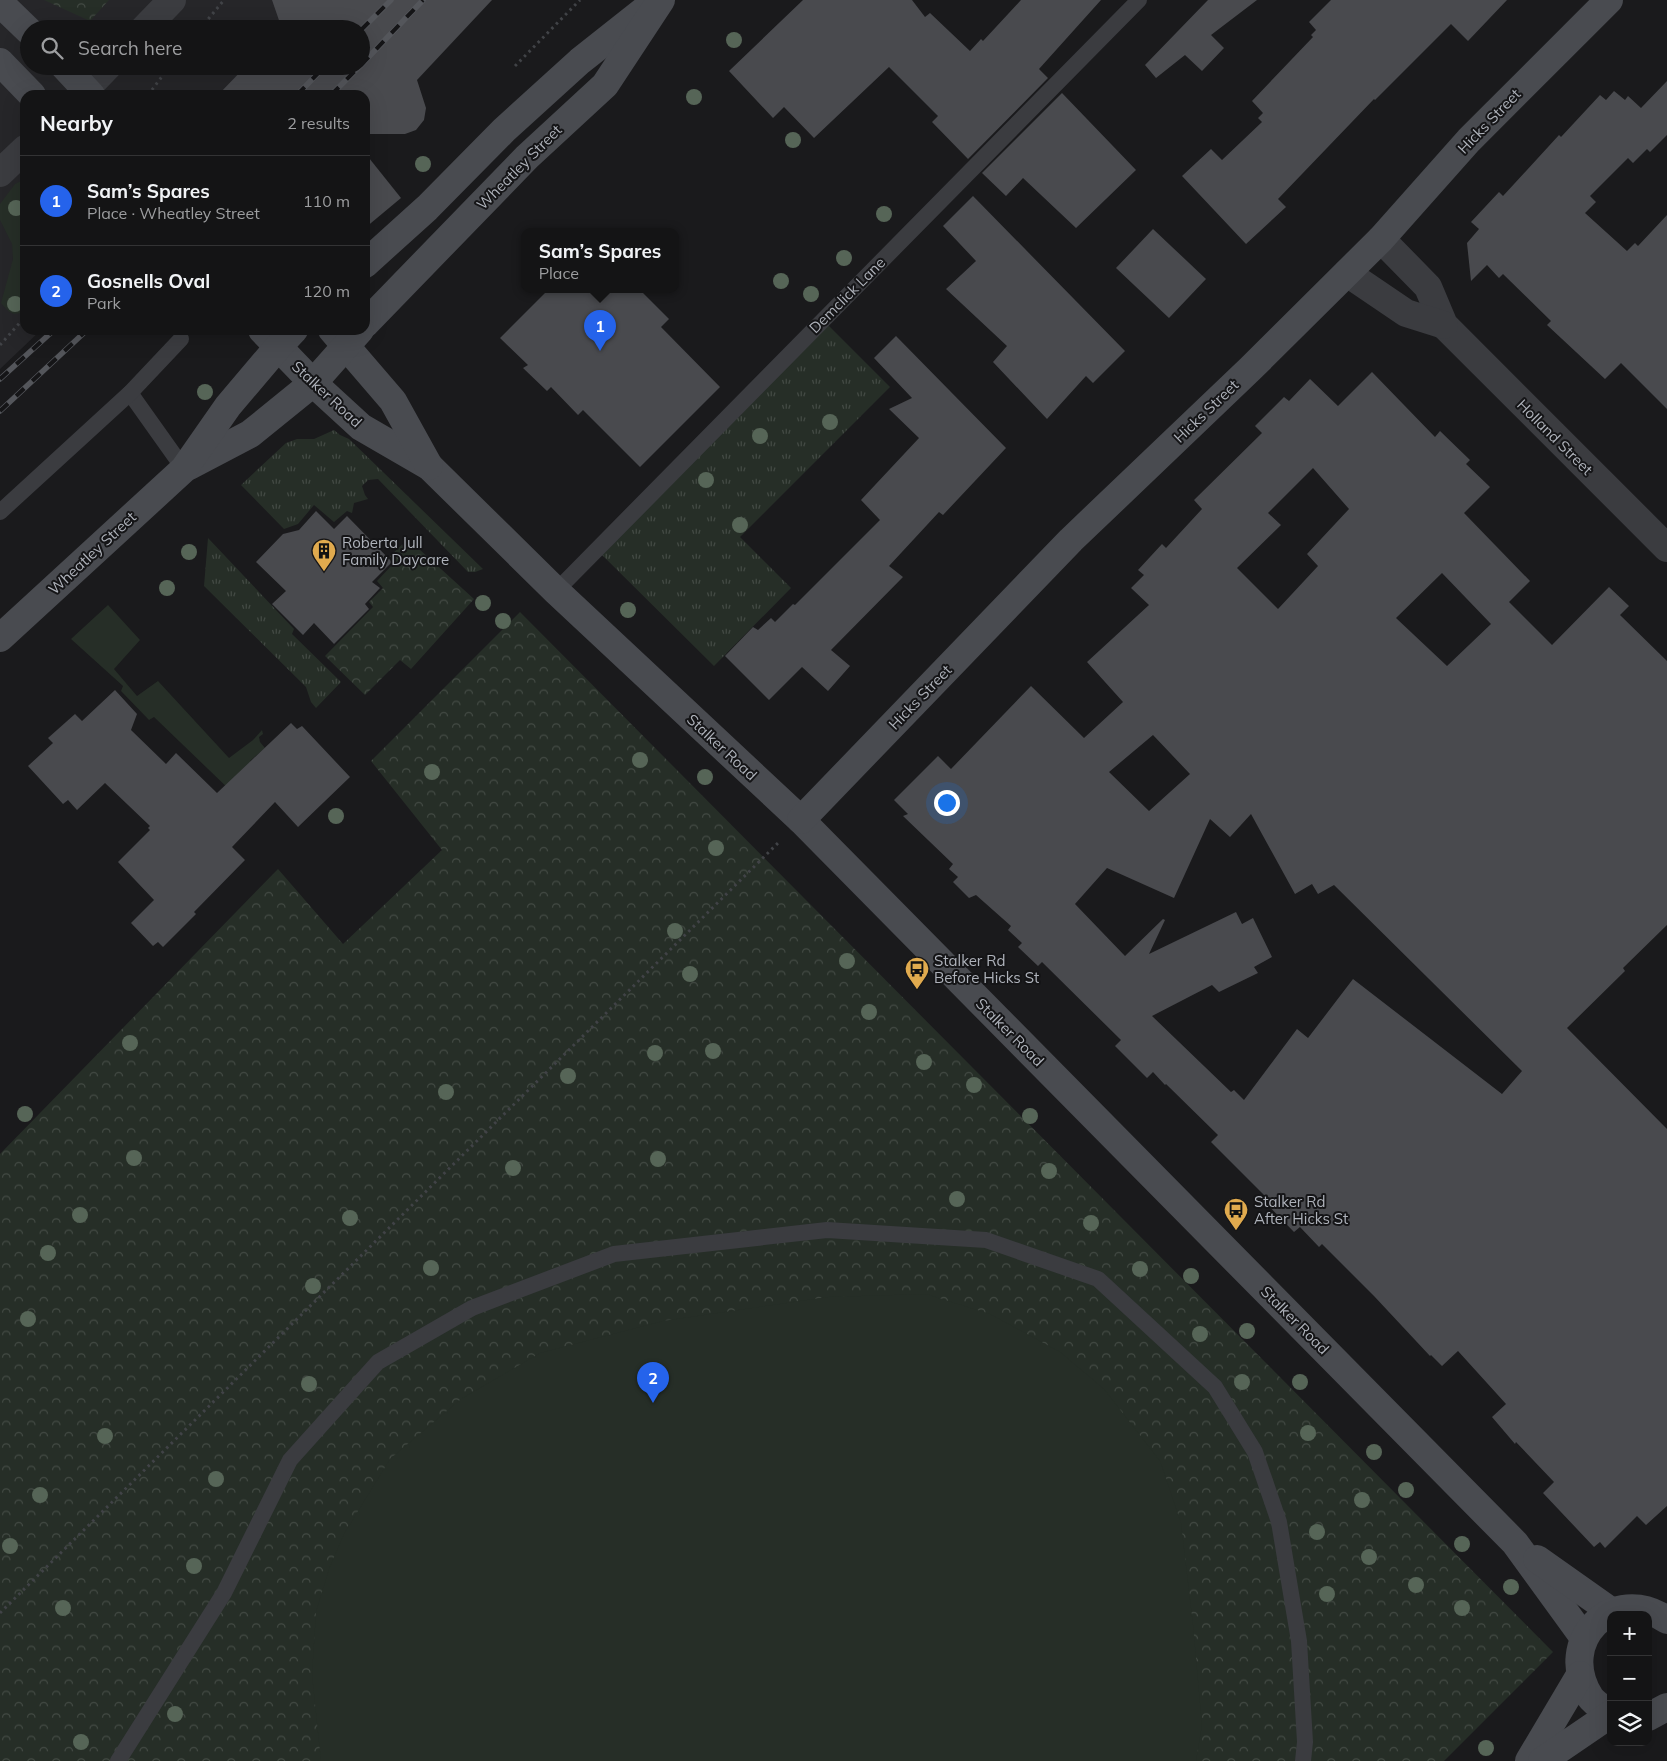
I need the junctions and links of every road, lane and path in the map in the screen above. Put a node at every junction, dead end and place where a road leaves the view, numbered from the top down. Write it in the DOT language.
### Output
graph roads {
  1 [pos="172,0"];
  2 [pos="224,0"];
  3 [pos="580,0"];
  4 [pos="656,0"];
  5 [pos="661,0"];
  6 [pos="1139,0"];
  7 [pos="1609,0"];
  8 [pos="0,3"];
  9 [pos="153,20"];
  10 [pos="207,20"];
  11 [pos="20,22"];
  12 [pos="0,62"];
  13 [pos="515,66"];
  14 [pos="71,75"];
  15 [pos="101,75"];
  16 [pos="163,75"];
  17 [pos="27,90"];
  18 [pos="84,90"];
  19 [pos="88,90"];
  20 [pos="152,90"];
  21 [pos="20,154"];
  22 [pos="0,173"];
  23 [pos="1381,239"];
  24 [pos="370,259"];
  25 [pos="1347,273"];
  26 [pos="370,319"];
  27 [pos="20,323"];
  28 [pos="1444,325"];
  29 [pos="346,335"];
  30 [pos="278,336"];
  31 [pos="181,339"];
  32 [pos="0,345"];
  33 [pos="313,383"];
  34 [pos="130,393"];
  35 [pos="430,467"];
  36 [pos="184,469"];
  37 [pos="0,512"];
  38 [pos="1667,548"];
  39 [pos="556,591"];
  40 [pos="0,638"];
  41 [pos="801,820"];
  42 [pos="1515,1543"];
  43 [pos="1611,1611"];
  44 [pos="1616,1611"];
  45 [pos="0,1613"];
  46 [pos="1664,1613"];
  47 [pos="1607,1615"];
  48 [pos="1584,1638"];
  49 [pos="1580,1675"];
  50 [pos="1667,1707"];
  51 [pos="1607,1711"];
  52 [pos="1652,1715"];
  53 [pos="1607,1717"];
  54 [pos="1652,1719"];
  55 [pos="1667,1726"];
  56 [pos="118,1761"];
  57 [pos="1303,1761"];
  58 [pos="1529,1761"];
  59 [pos="1542,1761"];
  1 -- 9 [label="street"];
  2 -- 10 [label="path"];
  3 -- 13 [label="path"];
  4 -- 24 [label="main road"];
  5 -- 26 [label="main road, Wheatley Street"];
  6 -- 39 [label="lane, Demclick Lane"];
  7 -- 23 [label="main road, Hicks Street"];
  8 -- 11 [label="main road"];
  12 -- 17 [label="main road"];
  14 -- 18 [label="main road"];
  15 -- 19 [label="street"];
  16 -- 20 [label="path"];
  21 -- 22 [label="street"];
  23 -- 25 [label="main road, Hicks Street"];
  23 -- 28 [label="street, Holland Street"];
  25 -- 28 [label="street, Holland Street"];
  25 -- 41 [label="main road, Hicks Street"];
  27 -- 32 [label="path"];
  28 -- 38 [label="street, Holland Street"];
  29 -- 33 [label="main road, Wheatley Street"];
  29 -- 35 [label="main road, Stalker Road"];
  30 -- 33 [label="main road, Stalker Road"];
  30 -- 36 [label="main road, Wheatley Street"];
  31 -- 34 [label="lane"];
  33 -- 35 [label="main road, Stalker Road"];
  33 -- 36 [label="main road, Wheatley Street"];
  34 -- 36 [label="lane"];
  34 -- 37 [label="lane"];
  35 -- 39 [label="main road, Stalker Road"];
  36 -- 40 [label="main road, Wheatley Street"];
  39 -- 41 [label="main road, Stalker Road"];
  41 -- 42 [label="main road, Stalker Road"];
  41 -- 45 [label="path"];
  42 -- 43 [label="main road, Stalker Road"];
  42 -- 48 [label="main road, Stalker Road"];
  44 -- 46 [label="main road"];
  47 -- 48 [label="main road"];
  48 -- 49 [label="main road"];
  49 -- 51 [label="main road"];
  49 -- 58 [label="main road"];
  50 -- 52 [label="main road"];
  53 -- 59 [label="main road"];
  54 -- 55 [label="main road"];
  56 -- 57 [label="lane"];
}
